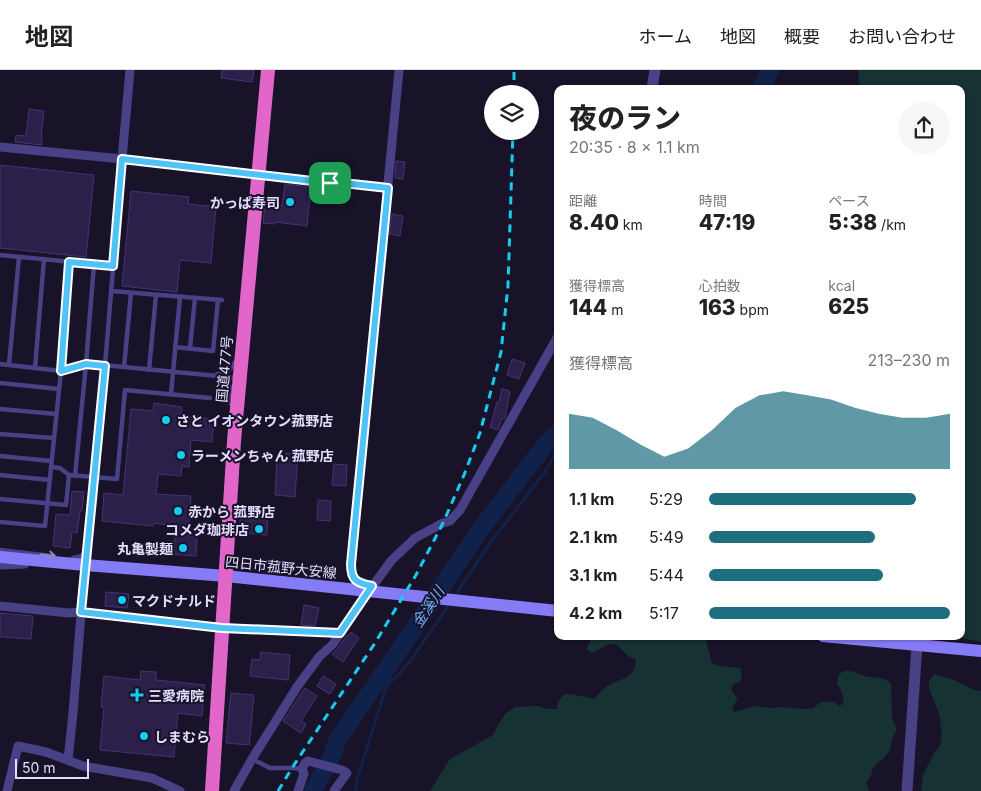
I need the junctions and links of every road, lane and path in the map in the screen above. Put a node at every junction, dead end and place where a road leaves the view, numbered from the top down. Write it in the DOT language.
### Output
graph roads {
  1 [pos="130,70"];
  2 [pos="268,70"];
  3 [pos="399,70"];
  4 [pos="655,70"];
  5 [pos="653,85"];
  6 [pos="0,147"];
  7 [pos="122,159"];
  8 [pos="258,175"];
  9 [pos="388,188"];
  10 [pos="0,255"];
  11 [pos="19,257"];
  12 [pos="44,259"];
  13 [pos="69,262"];
  14 [pos="94,264"];
  15 [pos="113,266"];
  16 [pos="111,290"];
  17 [pos="130,292"];
  18 [pos="156,295"];
  19 [pos="180,297"];
  20 [pos="195,298"];
  21 [pos="244,334"];
  22 [pos="554,343"];
  23 [pos="175,347"];
  24 [pos="190,348"];
  25 [pos="0,364"];
  26 [pos="86,364"];
  27 [pos="9,365"];
  28 [pos="105,366"];
  29 [pos="34,368"];
  30 [pos="124,368"];
  31 [pos="149,370"];
  32 [pos="61,371"];
  33 [pos="172,372"];
  34 [pos="208,375"];
  35 [pos="240,378"];
  36 [pos="0,383"];
  37 [pos="59,389"];
  38 [pos="171,394"];
  39 [pos="210,398"];
  40 [pos="0,408"];
  41 [pos="56,414"];
  42 [pos="0,434"];
  43 [pos="54,438"];
  44 [pos="234,441"];
  45 [pos="0,456"];
  46 [pos="52,461"];
  47 [pos="51,467"];
  48 [pos="0,475"];
  49 [pos="69,475"];
  50 [pos="75,476"];
  51 [pos="94,477"];
  52 [pos="50,480"];
  53 [pos="0,499"];
  54 [pos="47,504"];
  55 [pos="0,522"];
  56 [pos="87,544"];
  57 [pos="0,550"];
  58 [pos="0,557"];
  59 [pos="61,559"];
  60 [pos="0,565"];
  61 [pos="85,565"];
  62 [pos="226,576"];
  63 [pos="372,586"];
  64 [pos="0,606"];
  65 [pos="554,611"];
  66 [pos="81,612"];
  67 [pos="222,628"];
  68 [pos="340,633"];
  69 [pos="865,640"];
  70 [pos="917,645"];
  71 [pos="981,651"];
  72 [pos="252,759"];
  73 [pos="68,760"];
  74 [pos="302,769"];
  75 [pos="7,791"];
  76 [pos="180,791"];
  77 [pos="212,791"];
  78 [pos="234,791"];
  79 [pos="298,791"];
  80 [pos="334,791"];
  81 [pos="907,791"];
  1 -- 7 [label="street"];
  2 -- 8 [label="highway, 国道477号"];
  3 -- 9 [label="street"];
  4 -- 5 [label="street"];
  6 -- 7 [label="street"];
  7 -- 8 [label="street"];
  7 -- 15 [label="lane"];
  8 -- 9 [label="street"];
  8 -- 21 [label="highway, 国道477号"];
  9 -- 63 [label="street"];
  10 -- 11 [label="lane"];
  11 -- 12 [label="lane"];
  11 -- 27 [label="lane"];
  12 -- 13 [label="lane"];
  12 -- 29 [label="lane"];
  13 -- 14 [label="lane"];
  13 -- 32 [label="lane"];
  14 -- 15 [label="lane"];
  14 -- 26 [label="lane"];
  15 -- 16 [label="lane"];
  16 -- 17 [label="lane"];
  16 -- 28 [label="lane"];
  17 -- 18 [label="lane"];
  17 -- 30 [label="lane"];
  18 -- 19 [label="lane"];
  18 -- 31 [label="lane"];
  19 -- 20 [label="lane"];
  19 -- 23 [label="lane"];
  20 -- 24 [label="lane"];
  20 -- 24 [label="lane"];
  21 -- 34 [label="lane"];
  21 -- 35 [label="highway, 国道477号"];
  22 -- 63 [label="street"];
  23 -- 24 [label="lane"];
  23 -- 33 [label="lane"];
  25 -- 27 [label="lane"];
  26 -- 28 [label="lane"];
  26 -- 32 [label="lane"];
  26 -- 50 [label="lane"];
  27 -- 29 [label="lane"];
  28 -- 30 [label="lane"];
  28 -- 51 [label="lane"];
  29 -- 32 [label="lane"];
  30 -- 31 [label="lane"];
  31 -- 33 [label="lane"];
  32 -- 37 [label="lane"];
  33 -- 34 [label="lane"];
  33 -- 38 [label="lane"];
  34 -- 35 [label="lane"];
  34 -- 44 [label="lane"];
  35 -- 44 [label="highway, 国道477号"];
  36 -- 37 [label="lane"];
  37 -- 41 [label="lane"];
  38 -- 39 [label="lane"];
  38 -- 51 [label="lane"];
  40 -- 41 [label="lane"];
  41 -- 43 [label="lane"];
  42 -- 43 [label="lane"];
  43 -- 46 [label="lane"];
  44 -- 62 [label="highway, 国道477号"];
  45 -- 46 [label="lane"];
  46 -- 47 [label="lane"];
  47 -- 49 [label="lane"];
  47 -- 52 [label="lane"];
  48 -- 52 [label="lane"];
  49 -- 50 [label="lane"];
  49 -- 54 [label="lane"];
  50 -- 51 [label="lane"];
  51 -- 56 [label="lane"];
  52 -- 54 [label="lane"];
  53 -- 54 [label="lane"];
  54 -- 55 [label="lane"];
  56 -- 59 [label="lane"];
  56 -- 61 [label="lane"];
  57 -- 59 [label="lane, one-way"];
  58 -- 59 [label="main road, 四日市菰野大安線"];
  59 -- 60 [label="street"];
  59 -- 61 [label="main road, 四日市菰野大安線"];
  61 -- 62 [label="main road, 四日市菰野大安線"];
  61 -- 66 [label="street"];
  62 -- 65 [label="main road, 四日市菰野大安線"];
  62 -- 67 [label="highway, 国道477号"];
  63 -- 68 [label="street"];
  64 -- 66 [label="street"];
  66 -- 67 [label="street"];
  66 -- 73 [label="street"];
  67 -- 68 [label="street"];
  67 -- 77 [label="highway, 国道477号"];
  68 -- 72 [label="street"];
  69 -- 70 [label="main road"];
  70 -- 71 [label="main road"];
  70 -- 81 [label="street"];
  72 -- 74 [label="lane"];
  72 -- 78 [label="street"];
  73 -- 75 [label="street"];
  73 -- 76 [label="street"];
  74 -- 79 [label="street"];
  74 -- 80 [label="street"];
}
